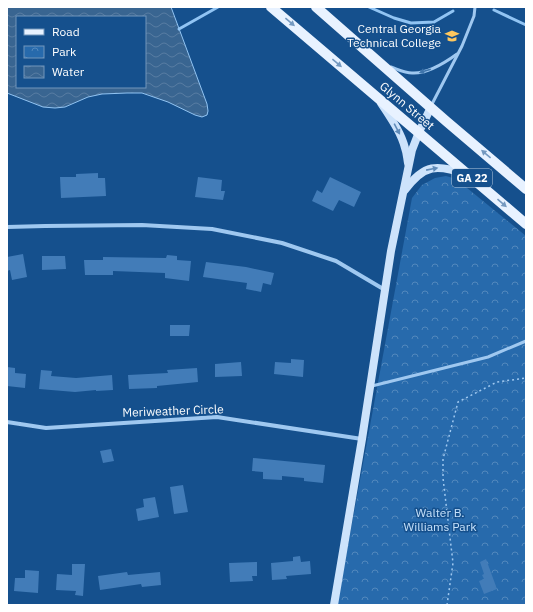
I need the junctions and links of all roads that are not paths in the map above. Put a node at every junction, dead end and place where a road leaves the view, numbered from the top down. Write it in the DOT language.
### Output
graph roads {
  1 [pos="271,7"];
  2 [pos="316,7"];
  3 [pos="475,7"];
  4 [pos="459,53"];
  5 [pos="382,65"];
  6 [pos="376,96"];
  7 [pos="431,107"];
  8 [pos="419,132"];
  9 [pos="409,167"];
  10 [pos="469,175"];
  11 [pos="526,189"];
  12 [pos="404,192"];
  13 [pos="526,224"];
  14 [pos="7,227"];
  15 [pos="385,290"];
  16 [pos="526,341"];
  17 [pos="370,387"];
  18 [pos="7,422"];
  19 [pos="362,439"];
  20 [pos="334,605"];
  1 -- 6 [label="main road, Glynn Street / GA 22, one-way"];
  2 -- 5 [label="main road, Glynn Street / GA 22"];
  3 -- 4 [label="lane"];
  4 -- 5 [label="lane, one-way"];
  4 -- 7 [label="lane"];
  5 -- 7 [label="main road, Glynn Street / GA 22"];
  6 -- 8 [label="main road, Glynn Street / GA 22"];
  6 -- 9 [label="main road, one-way"];
  7 -- 8 [label="main road"];
  11 -- 7 [label="main road, Glynn Street / GA 22, one-way"];
  8 -- 9 [label="main road"];
  8 -- 10 [label="main road, Glynn Street / GA 22"];
  9 -- 12 [label="main road"];
  12 -- 10 [label="main road, one-way"];
  10 -- 13 [label="main road, Glynn Street / GA 22, one-way"];
  12 -- 15 [label="main road"];
  14 -- 15 [label="street"];
  15 -- 17 [label="main road"];
  16 -- 17 [label="lane"];
  17 -- 19 [label="main road"];
  18 -- 19 [label="street, Meriweather Circle"];
  19 -- 20 [label="main road"];
}
